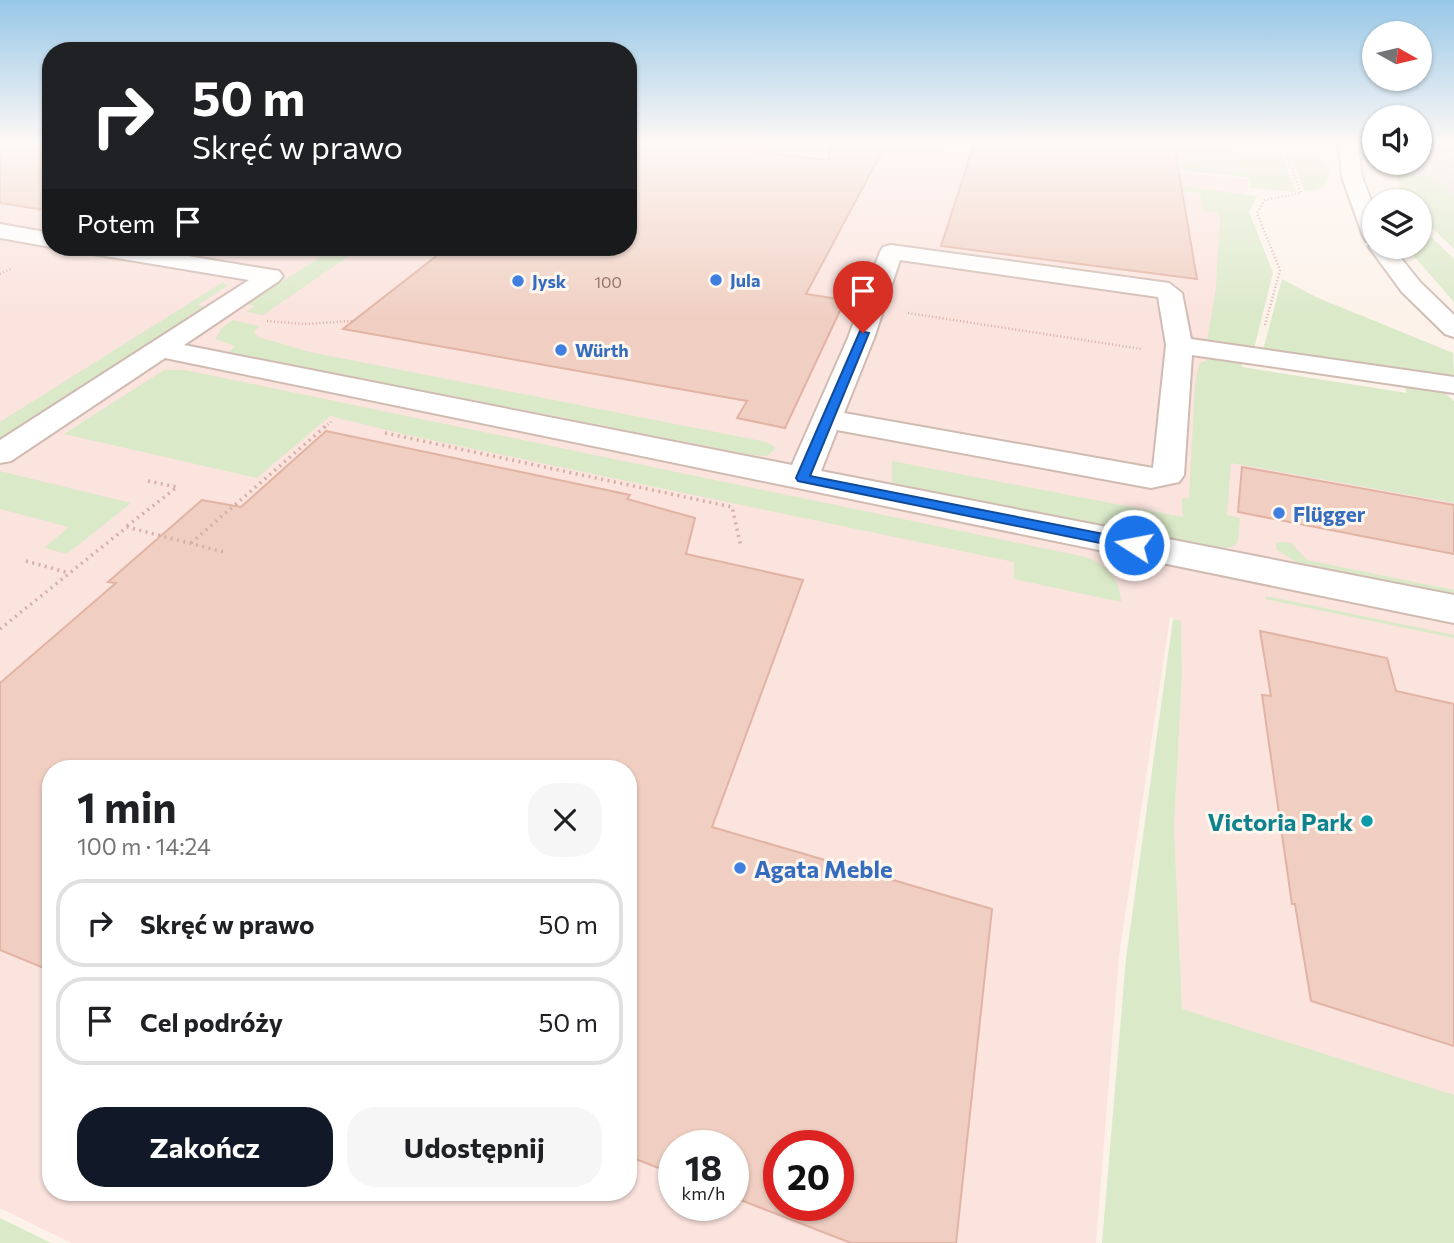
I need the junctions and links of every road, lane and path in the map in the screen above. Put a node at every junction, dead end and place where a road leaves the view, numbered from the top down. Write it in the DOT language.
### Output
graph roads {
  1 [pos="1264,202"];
  2 [pos="0,231"];
  3 [pos="42,238"];
  4 [pos="148,256"];
  5 [pos="1389,259"];
  6 [pos="874,308"];
  7 [pos="266,321"];
  8 [pos="353,321"];
  9 [pos="1454,329"];
  10 [pos="162,349"];
  11 [pos="1179,349"];
  12 [pos="1256,356"];
  13 [pos="1454,385"];
  14 [pos="827,419"];
  15 [pos="345,423"];
  16 [pos="379,432"];
  17 [pos="0,454"];
  18 [pos="802,478"];
  19 [pos="148,481"];
  20 [pos="127,527"];
  21 [pos="191,544"];
  22 [pos="741,547"];
  23 [pos="225,552"];
  24 [pos="26,561"];
  25 [pos="70,573"];
  26 [pos="1454,609"];
  27 [pos="0,629"];
  1 -- 12 [label="path"];
  2 -- 3 [label="street"];
  4 -- 10 [label="street"];
  5 -- 9 [label="street"];
  6 -- 11 [label="path"];
  6 -- 11 [label="street"];
  6 -- 14 [label="street"];
  7 -- 8 [label="path"];
  10 -- 17 [label="street"];
  10 -- 18 [label="street"];
  11 -- 12 [label="street"];
  11 -- 14 [label="street"];
  12 -- 13 [label="street"];
  14 -- 18 [label="street"];
  15 -- 21 [label="path"];
  16 -- 22 [label="path"];
  18 -- 26 [label="street"];
  19 -- 20 [label="path"];
  20 -- 21 [label="path"];
  20 -- 25 [label="path"];
  21 -- 23 [label="path"];
  24 -- 25 [label="path"];
  25 -- 27 [label="path"];
}
